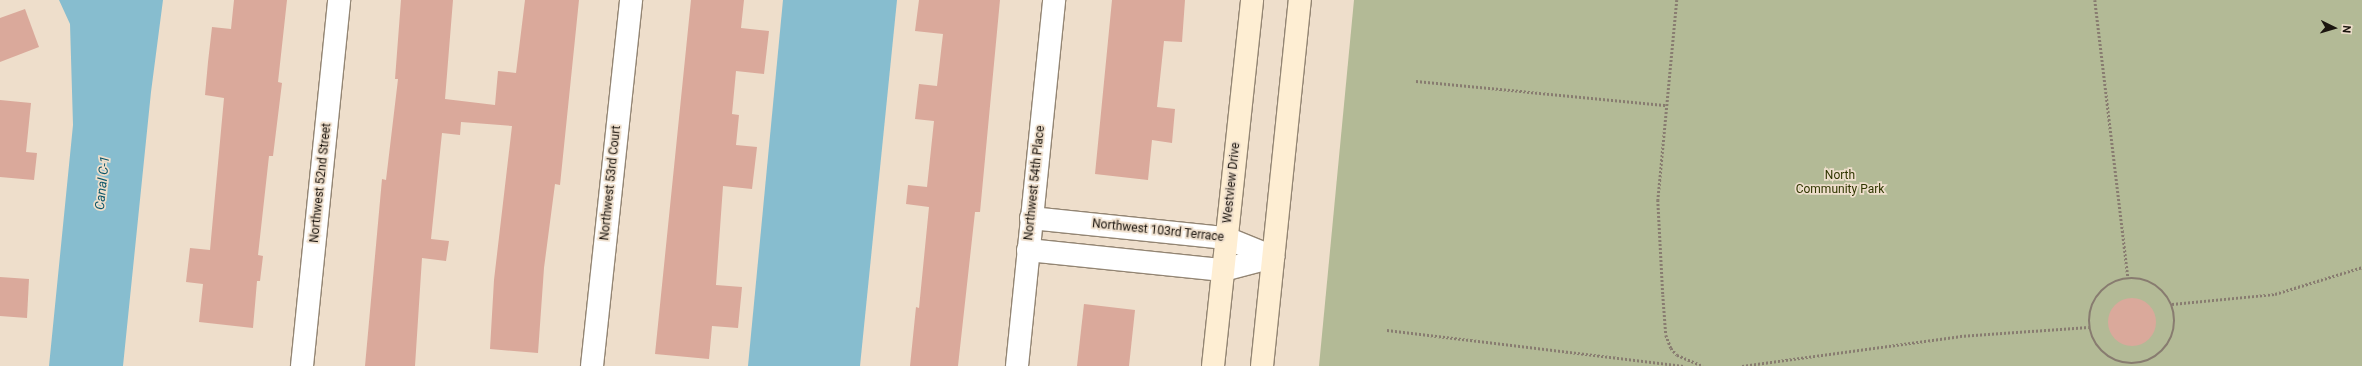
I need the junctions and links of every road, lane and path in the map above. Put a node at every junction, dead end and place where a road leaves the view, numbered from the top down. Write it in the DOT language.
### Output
graph roads {
  1 [pos="340,0"];
  2 [pos="630,0"];
  3 [pos="1054,0"];
  4 [pos="1252,0"];
  5 [pos="1300,0"];
  6 [pos="1677,0"];
  7 [pos="2095,0"];
  8 [pos="1416,81"];
  9 [pos="1667,104"];
  10 [pos="1031,218"];
  11 [pos="1226,238"];
  12 [pos="1028,250"];
  13 [pos="1274,257"];
  14 [pos="2362,267"];
  15 [pos="1223,270"];
  16 [pos="2128,278"];
  17 [pos="2172,304"];
  18 [pos="2090,327"];
  19 [pos="1387,330"];
  20 [pos="2130,365"];
  21 [pos="302,366"];
  22 [pos="592,366"];
  23 [pos="1016,366"];
  24 [pos="1213,366"];
  25 [pos="1262,366"];
  26 [pos="1684,366"];
  27 [pos="1703,366"];
  28 [pos="1742,366"];
  1 -- 21 [label="street, Northwest 52nd Street"];
  2 -- 22 [label="street, Northwest 53rd Court"];
  3 -- 10 [label="street, Northwest 54th Place"];
  4 -- 11 [label="street, Westview Drive"];
  5 -- 13 [label="street"];
  6 -- 9 [label="path"];
  7 -- 16 [label="path"];
  8 -- 9 [label="path"];
  9 -- 27 [label="path"];
  10 -- 11 [label="street, Northwest 103rd Terrace"];
  10 -- 12 [label="street, Northwest 54th Place"];
  11 -- 13 [label="street, Northwest 103rd Terrace"];
  11 -- 15 [label="street, Westview Drive"];
  12 -- 15 [label="street"];
  12 -- 23 [label="street, Northwest 54th Place"];
  13 -- 15 [label="street"];
  13 -- 25 [label="street"];
  14 -- 17 [label="path"];
  15 -- 24 [label="street, Westview Drive"];
  16 -- 17 [label="path"];
  16 -- 18 [label="path"];
  17 -- 20 [label="path"];
  18 -- 20 [label="path"];
  18 -- 28 [label="path"];
  19 -- 26 [label="path"];
}
